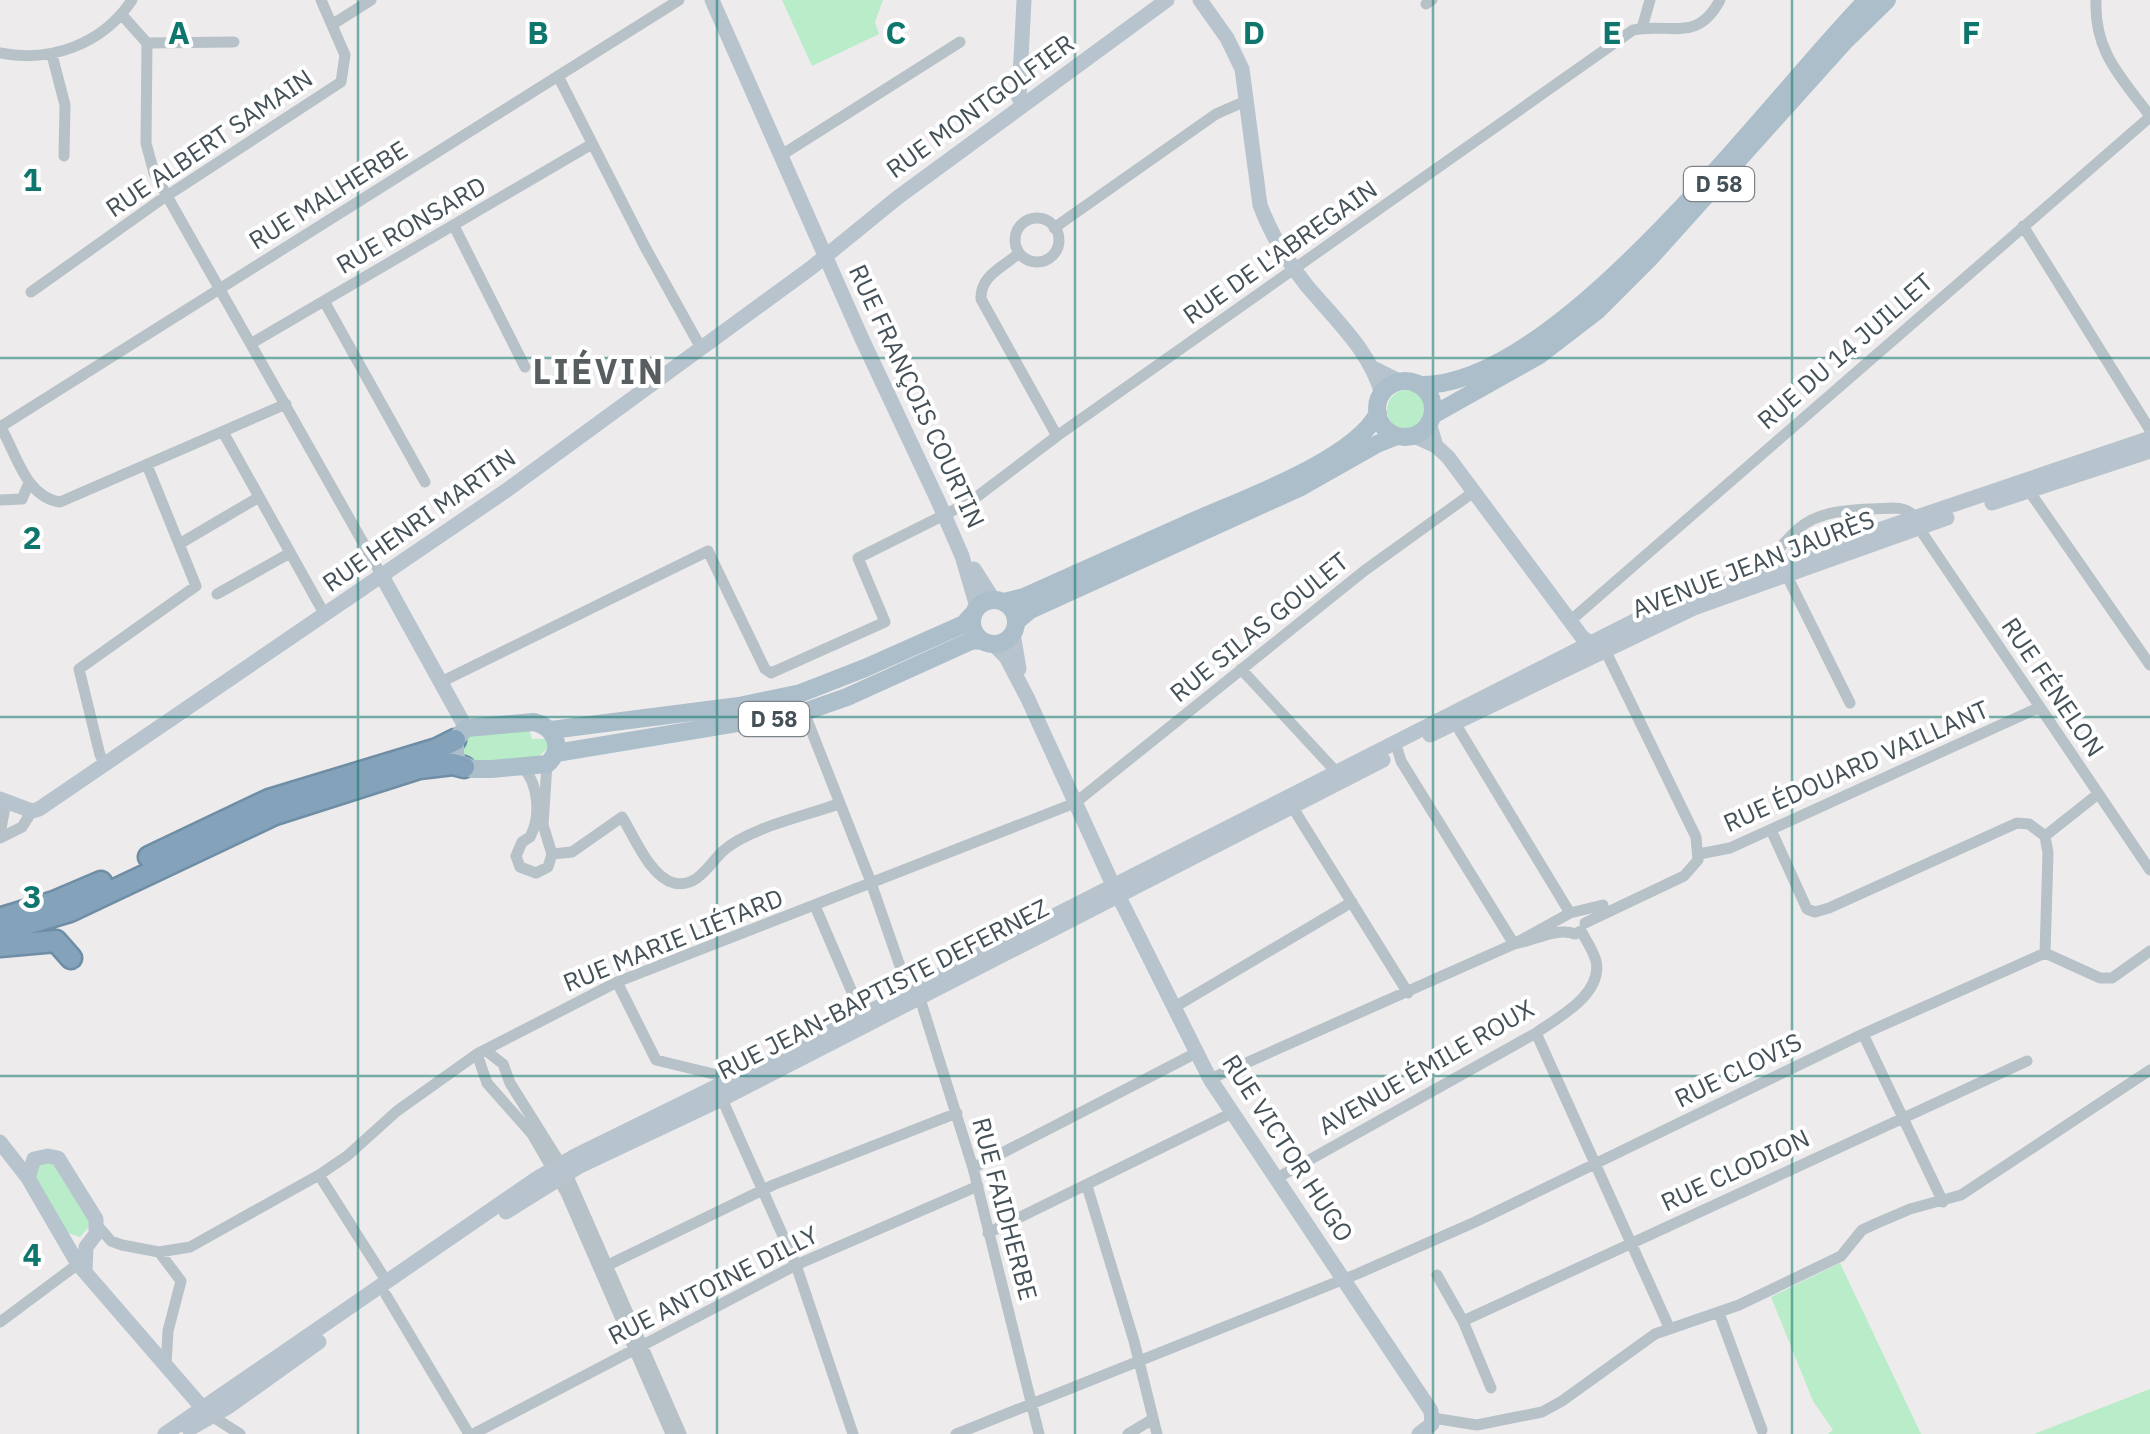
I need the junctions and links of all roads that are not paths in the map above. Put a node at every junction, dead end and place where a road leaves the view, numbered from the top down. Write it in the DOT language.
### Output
graph roads {
  1 [pos="132,0"];
  2 [pos="321,0"];
  3 [pos="370,0"];
  4 [pos="679,0"];
  5 [pos="712,0"];
  6 [pos="1024,0"];
  7 [pos="1167,0"];
  8 [pos="1200,0"];
  9 [pos="1650,0"];
  10 [pos="1720,0"];
  11 [pos="1867,0"];
  12 [pos="1887,0"];
  13 [pos="2096,0"];
  14 [pos="122,15"];
  15 [pos="332,24"];
  16 [pos="1642,28"];
  17 [pos="234,42"];
  18 [pos="960,42"];
  19 [pos="147,43"];
  20 [pos="0,53"];
  21 [pos="52,55"];
  22 [pos="560,80"];
  23 [pos="1248,100"];
  24 [pos="1023,104"];
  25 [pos="2150,116"];
  26 [pos="2139,125"];
  27 [pos="2150,136"];
  28 [pos="592,144"];
  29 [pos="64,156"];
  30 [pos="780,156"];
  31 [pos="168,197"];
  32 [pos="454,226"];
  33 [pos="2023,226"];
  34 [pos="1054,228"];
  35 [pos="1018,254"];
  36 [pos="826,257"];
  37 [pos="1295,270"];
  38 [pos="32,292"];
  39 [pos="215,292"];
  40 [pos="324,301"];
  41 [pos="252,344"];
  42 [pos="702,348"];
  43 [pos="525,368"];
  44 [pos="1373,368"];
  45 [pos="1410,383"];
  46 [pos="1382,394"];
  47 [pos="286,404"];
  48 [pos="1378,414"];
  49 [pos="1431,419"];
  50 [pos="0,426"];
  51 [pos="223,432"];
  52 [pos="2150,434"];
  53 [pos="1057,436"];
  54 [pos="1405,436"];
  55 [pos="1436,446"];
  56 [pos="1358,447"];
  57 [pos="2150,451"];
  58 [pos="147,464"];
  59 [pos="425,482"];
  60 [pos="29,483"];
  61 [pos="2026,487"];
  62 [pos="1475,491"];
  63 [pos="259,497"];
  64 [pos="0,500"];
  65 [pos="946,517"];
  66 [pos="1919,523"];
  67 [pos="181,543"];
  68 [pos="290,554"];
  69 [pos="1764,570"];
  70 [pos="1786,574"];
  71 [pos="382,578"];
  72 [pos="217,594"];
  73 [pos="986,606"];
  74 [pos="325,615"];
  75 [pos="1021,616"];
  76 [pos="1570,621"];
  77 [pos="988,643"];
  78 [pos="1589,643"];
  79 [pos="1605,650"];
  80 [pos="2150,665"];
  81 [pos="1242,669"];
  82 [pos="441,682"];
  83 [pos="1027,697"];
  84 [pos="1850,703"];
  85 [pos="2040,708"];
  86 [pos="804,712"];
  87 [pos="1455,723"];
  88 [pos="551,730"];
  89 [pos="460,734"];
  90 [pos="1398,751"];
  91 [pos="551,758"];
  92 [pos="106,764"];
  93 [pos="464,767"];
  94 [pos="522,767"];
  95 [pos="1340,776"];
  96 [pos="2098,794"];
  97 [pos="3,800"];
  98 [pos="1075,803"];
  99 [pos="838,804"];
  100 [pos="1293,808"];
  101 [pos="32,812"];
  102 [pos="1771,830"];
  103 [pos="0,836"];
  104 [pos="2045,836"];
  105 [pos="530,837"];
  106 [pos="549,848"];
  107 [pos="1698,860"];
  108 [pos="2150,870"];
  109 [pos="870,883"];
  110 [pos="1116,891"];
  111 [pos="1352,902"];
  112 [pos="815,906"];
  113 [pos="0,918"];
  114 [pos="1574,922"];
  115 [pos="0,932"];
  116 [pos="1514,944"];
  117 [pos="0,946"];
  118 [pos="2150,951"];
  119 [pos="2045,953"];
  120 [pos="71,958"];
  121 [pos="617,982"];
  122 [pos="1408,992"];
  123 [pos="914,996"];
  124 [pos="1173,1008"];
  125 [pos="862,1013"];
  126 [pos="1536,1032"];
  127 [pos="1864,1034"];
  128 [pos="481,1052"];
  129 [pos="1196,1053"];
  130 [pos="2027,1061"];
  131 [pos="2150,1070"];
  132 [pos="730,1078"];
  133 [pos="1210,1079"];
  134 [pos="722,1099"];
  135 [pos="1234,1112"];
  136 [pos="957,1113"];
  137 [pos="1904,1117"];
  138 [pos="0,1130"];
  139 [pos="0,1142"];
  140 [pos="34,1160"];
  141 [pos="1596,1164"];
  142 [pos="973,1168"];
  143 [pos="559,1172"];
  144 [pos="319,1175"];
  145 [pos="28,1178"];
  146 [pos="1276,1178"];
  147 [pos="978,1186"];
  148 [pos="1087,1186"];
  149 [pos="763,1190"];
  150 [pos="1943,1202"];
  151 [pos="93,1233"];
  152 [pos="988,1233"];
  153 [pos="64,1238"];
  154 [pos="1630,1243"];
  155 [pos="159,1252"];
  156 [pos="796,1265"];
  157 [pos="81,1267"];
  158 [pos="604,1268"];
  159 [pos="1437,1275"];
  160 [pos="1344,1279"];
  161 [pos="386,1289"];
  162 [pos="1719,1313"];
  163 [pos="0,1322"];
  164 [pos="1463,1322"];
  165 [pos="1669,1328"];
  166 [pos="168,1331"];
  167 [pos="144,1339"];
  168 [pos="638,1346"];
  169 [pos="1138,1360"];
  170 [pos="166,1364"];
  171 [pos="1492,1388"];
  172 [pos="1031,1402"];
  173 [pos="206,1412"];
  174 [pos="1432,1418"];
  175 [pos="1153,1419"];
  176 [pos="1762,1430"];
  177 [pos="165,1434"];
  178 [pos="182,1434"];
  179 [pos="240,1434"];
  180 [pos="471,1434"];
  181 [pos="672,1434"];
  182 [pos="681,1434"];
  183 [pos="853,1434"];
  184 [pos="956,1434"];
  185 [pos="1039,1434"];
  186 [pos="1128,1434"];
  187 [pos="1157,1434"];
  188 [pos="1419,1434"];
  1 -- 14 [label="street"];
  2 -- 15 [label="street, RUE ALBERT SAMAIN"];
  3 -- 15 [label="street"];
  4 -- 22 [label="street, RUE MALHERBE"];
  5 -- 30 [label="main road, RUE FRANÇOIS COURTIN"];
  6 -- 24 [label="main road"];
  7 -- 24 [label="main road, RUE MONTGOLFIER"];
  8 -- 23 [label="main road"];
  9 -- 16 [label="street"];
  10 -- 16 [label="street"];
  11 -- 45 [label="main road, D 58"];
  12 -- 49 [label="main road, D 58"];
  13 -- 25 [label="street"];
  14 -- 19 [label="street"];
  14 -- 21 [label="street"];
  15 -- 31 [label="street, RUE ALBERT SAMAIN"];
  16 -- 37 [label="street, RUE DE L'ABREGAIN"];
  17 -- 19 [label="street"];
  18 -- 30 [label="street"];
  19 -- 31 [label="street"];
  20 -- 21 [label="street"];
  21 -- 29 [label="street"];
  22 -- 28 [label="street"];
  22 -- 39 [label="street, RUE MALHERBE"];
  23 -- 34 [label="street"];
  23 -- 37 [label="main road"];
  24 -- 36 [label="main road, RUE MONTGOLFIER"];
  25 -- 26 [label="street, RUE DU 14 JUILLET"];
  26 -- 27 [label="street"];
  26 -- 33 [label="street, RUE DU 14 JUILLET"];
  28 -- 32 [label="street, RUE RONSARD"];
  28 -- 42 [label="street"];
  30 -- 36 [label="main road, RUE FRANÇOIS COURTIN"];
  31 -- 38 [label="street, RUE ALBERT SAMAIN"];
  31 -- 39 [label="street"];
  32 -- 40 [label="street, RUE RONSARD"];
  32 -- 43 [label="street"];
  33 -- 52 [label="street"];
  33 -- 76 [label="street, RUE DU 14 JUILLET"];
  34 -- 35 [label="street"];
  34 -- 35 [label="street"];
  35 -- 53 [label="street"];
  36 -- 42 [label="main road, RUE HENRI MARTIN"];
  36 -- 65 [label="main road, RUE FRANÇOIS COURTIN"];
  37 -- 44 [label="main road"];
  37 -- 53 [label="street, RUE DE L'ABREGAIN"];
  39 -- 41 [label="street"];
  39 -- 50 [label="street, RUE MALHERBE"];
  40 -- 41 [label="street, RUE RONSARD"];
  40 -- 59 [label="street"];
  41 -- 47 [label="street"];
  42 -- 71 [label="main road, RUE HENRI MARTIN"];
  44 -- 45 [label="main road"];
  44 -- 46 [label="main road"];
  45 -- 46 [label="main road"];
  45 -- 49 [label="main road"];
  46 -- 48 [label="main road"];
  47 -- 51 [label="street"];
  47 -- 71 [label="street"];
  48 -- 54 [label="main road"];
  48 -- 56 [label="main road"];
  49 -- 54 [label="main road"];
  49 -- 55 [label="main road"];
  50 -- 60 [label="street"];
  51 -- 58 [label="street"];
  51 -- 63 [label="street"];
  52 -- 61 [label="main road, AVENUE JEAN JAURÈS"];
  53 -- 65 [label="street, RUE DE L'ABREGAIN"];
  54 -- 55 [label="main road"];
  54 -- 56 [label="main road"];
  55 -- 62 [label="main road"];
  56 -- 75 [label="main road"];
  57 -- 61 [label="main road, AVENUE JEAN JAURÈS"];
  58 -- 60 [label="street"];
  58 -- 67 [label="street"];
  60 -- 64 [label="street"];
  61 -- 66 [label="main road, AVENUE JEAN JAURÈS"];
  61 -- 80 [label="street"];
  62 -- 76 [label="main road"];
  62 -- 81 [label="street, RUE SILAS GOULET"];
  63 -- 67 [label="street"];
  63 -- 68 [label="street"];
  65 -- 73 [label="main road, RUE FRANÇOIS COURTIN"];
  65 -- 82 [label="street, RUE DE L'ABREGAIN"];
  66 -- 69 [label="main road, AVENUE JEAN JAURÈS"];
  66 -- 69 [label="street, AVENUE JEAN JAURÈS"];
  66 -- 70 [label="main road, AVENUE JEAN JAURÈS"];
  66 -- 85 [label="street, RUE FÉNELON"];
  67 -- 92 [label="street"];
  68 -- 72 [label="street"];
  68 -- 74 [label="street"];
  69 -- 78 [label="main road, AVENUE JEAN JAURÈS"];
  70 -- 79 [label="main road, AVENUE JEAN JAURÈS"];
  70 -- 84 [label="street"];
  71 -- 74 [label="main road, RUE HENRI MARTIN"];
  71 -- 82 [label="main road"];
  73 -- 75 [label="main road"];
  73 -- 77 [label="main road"];
  73 -- 88 [label="main road, D 58"];
  74 -- 92 [label="main road, RUE HENRI MARTIN"];
  75 -- 77 [label="main road"];
  75 -- 83 [label="main road"];
  76 -- 78 [label="main road"];
  77 -- 83 [label="main road"];
  77 -- 86 [label="main road, D 58"];
  78 -- 79 [label="main road"];
  78 -- 95 [label="main road, RUE JEAN-BAPTISTE DEFERNEZ"];
  79 -- 87 [label="main road, RUE JEAN-BAPTISTE DEFERNEZ"];
  79 -- 107 [label="street"];
  81 -- 95 [label="street"];
  81 -- 98 [label="street, RUE SILAS GOULET"];
  82 -- 89 [label="main road"];
  83 -- 98 [label="main road"];
  85 -- 96 [label="street, RUE FÉNELON"];
  85 -- 102 [label="street, RUE ÉDOUARD VAILLANT"];
  86 -- 91 [label="main road, D 58"];
  86 -- 99 [label="street, RUE FAIDHERBE"];
  87 -- 90 [label="main road, RUE JEAN-BAPTISTE DEFERNEZ"];
  87 -- 114 [label="street"];
  88 -- 89 [label="main road"];
  88 -- 91 [label="main road"];
  89 -- 93 [label="main road"];
  89 -- 113 [label="highway"];
  90 -- 95 [label="main road, RUE JEAN-BAPTISTE DEFERNEZ"];
  90 -- 116 [label="street"];
  91 -- 94 [label="main road"];
  91 -- 106 [label="street"];
  92 -- 101 [label="main road, RUE HENRI MARTIN"];
  93 -- 94 [label="main road"];
  93 -- 115 [label="highway"];
  94 -- 105 [label="street"];
  95 -- 100 [label="main road, RUE JEAN-BAPTISTE DEFERNEZ"];
  95 -- 110 [label="main road, RUE JEAN-BAPTISTE DEFERNEZ"];
  96 -- 104 [label="street"];
  96 -- 108 [label="street, RUE FÉNELON"];
  97 -- 101 [label="main road"];
  97 -- 103 [label="street"];
  98 -- 109 [label="street, RUE MARIE LIÉTARD"];
  98 -- 110 [label="main road"];
  99 -- 106 [label="street"];
  99 -- 109 [label="street, RUE FAIDHERBE"];
  100 -- 110 [label="main road, RUE JEAN-BAPTISTE DEFERNEZ"];
  100 -- 111 [label="street"];
  101 -- 103 [label="street"];
  102 -- 104 [label="street"];
  102 -- 107 [label="street, RUE ÉDOUARD VAILLANT"];
  104 -- 119 [label="street"];
  105 -- 106 [label="street"];
  105 -- 106 [label="street"];
  107 -- 114 [label="street, RUE ÉDOUARD VAILLANT"];
  109 -- 112 [label="street, RUE MARIE LIÉTARD"];
  109 -- 123 [label="street, RUE FAIDHERBE"];
  110 -- 123 [label="main road, RUE JEAN-BAPTISTE DEFERNEZ"];
  110 -- 124 [label="main road, RUE VICTOR HUGO"];
  111 -- 122 [label="street"];
  111 -- 124 [label="street"];
  112 -- 121 [label="street, RUE MARIE LIÉTARD"];
  112 -- 125 [label="street"];
  114 -- 116 [label="street, RUE ÉDOUARD VAILLANT"];
  114 -- 126 [label="street, AVENUE ÉMILE ROUX"];
  116 -- 122 [label="street, RUE ÉDOUARD VAILLANT"];
  117 -- 120 [label="highway"];
  118 -- 119 [label="street"];
  119 -- 127 [label="street, RUE CLOVIS"];
  121 -- 128 [label="street, RUE MARIE LIÉTARD"];
  121 -- 132 [label="street"];
  122 -- 133 [label="street, RUE ÉDOUARD VAILLANT"];
  123 -- 125 [label="main road, RUE JEAN-BAPTISTE DEFERNEZ"];
  123 -- 134 [label="main road, RUE JEAN-BAPTISTE DEFERNEZ"];
  123 -- 136 [label="street, RUE FAIDHERBE"];
  124 -- 129 [label="main road, RUE VICTOR HUGO"];
  125 -- 132 [label="main road, RUE JEAN-BAPTISTE DEFERNEZ"];
  126 -- 141 [label="street"];
  126 -- 146 [label="street, AVENUE ÉMILE ROUX"];
  127 -- 137 [label="street"];
  127 -- 141 [label="street, RUE CLOVIS"];
  128 -- 143 [label="street"];
  128 -- 143 [label="street"];
  128 -- 144 [label="street, RUE MARIE LIÉTARD"];
  129 -- 133 [label="main road, RUE VICTOR HUGO"];
  129 -- 142 [label="street"];
  130 -- 137 [label="street, RUE CLODION"];
  131 -- 150 [label="street"];
  132 -- 143 [label="main road, RUE JEAN-BAPTISTE DEFERNEZ"];
  133 -- 135 [label="main road, RUE VICTOR HUGO"];
  134 -- 143 [label="main road, RUE JEAN-BAPTISTE DEFERNEZ"];
  134 -- 149 [label="street"];
  135 -- 146 [label="main road, RUE VICTOR HUGO"];
  135 -- 148 [label="street"];
  136 -- 142 [label="street, RUE FAIDHERBE"];
  136 -- 149 [label="street"];
  137 -- 150 [label="street"];
  137 -- 154 [label="street, RUE CLODION"];
  138 -- 140 [label="main road"];
  139 -- 145 [label="main road"];
  140 -- 145 [label="main road"];
  140 -- 151 [label="main road"];
  141 -- 154 [label="street"];
  141 -- 160 [label="street, RUE CLOVIS"];
  142 -- 147 [label="street, RUE FAIDHERBE"];
  143 -- 158 [label="street"];
  143 -- 161 [label="main road, RUE JEAN-BAPTISTE DEFERNEZ"];
  144 -- 155 [label="street, RUE MARIE LIÉTARD"];
  144 -- 161 [label="street"];
  145 -- 153 [label="main road"];
  146 -- 160 [label="main road, RUE VICTOR HUGO"];
  147 -- 152 [label="street, RUE FAIDHERBE"];
  147 -- 156 [label="street, RUE ANTOINE DILLY"];
  148 -- 152 [label="street"];
  148 -- 169 [label="street"];
  149 -- 156 [label="street"];
  149 -- 158 [label="street"];
  150 -- 162 [label="street"];
  151 -- 153 [label="main road"];
  151 -- 155 [label="street"];
  151 -- 157 [label="main road"];
  152 -- 172 [label="street, RUE FAIDHERBE"];
  153 -- 157 [label="main road"];
  154 -- 164 [label="street, RUE CLODION"];
  154 -- 165 [label="street"];
  155 -- 166 [label="street"];
  156 -- 168 [label="street, RUE ANTOINE DILLY"];
  156 -- 183 [label="street"];
  157 -- 163 [label="street"];
  157 -- 167 [label="main road"];
  158 -- 168 [label="street"];
  159 -- 164 [label="street"];
  160 -- 169 [label="street, RUE CLOVIS"];
  160 -- 174 [label="main road, RUE VICTOR HUGO"];
  161 -- 173 [label="main road, RUE JEAN-BAPTISTE DEFERNEZ"];
  161 -- 180 [label="street"];
  162 -- 165 [label="street"];
  162 -- 176 [label="street"];
  164 -- 171 [label="street"];
  165 -- 174 [label="street"];
  166 -- 167 [label="street"];
  166 -- 170 [label="street"];
  167 -- 170 [label="main road"];
  168 -- 180 [label="street, RUE ANTOINE DILLY"];
  168 -- 181 [label="street"];
  168 -- 182 [label="street"];
  169 -- 172 [label="street, RUE CLOVIS"];
  169 -- 175 [label="street"];
  170 -- 173 [label="main road"];
  172 -- 184 [label="street, RUE CLOVIS"];
  172 -- 185 [label="street, RUE FAIDHERBE"];
  173 -- 177 [label="main road"];
  173 -- 178 [label="main road"];
  173 -- 179 [label="street"];
  174 -- 188 [label="main road"];
  175 -- 186 [label="street"];
  175 -- 187 [label="street"];
}
